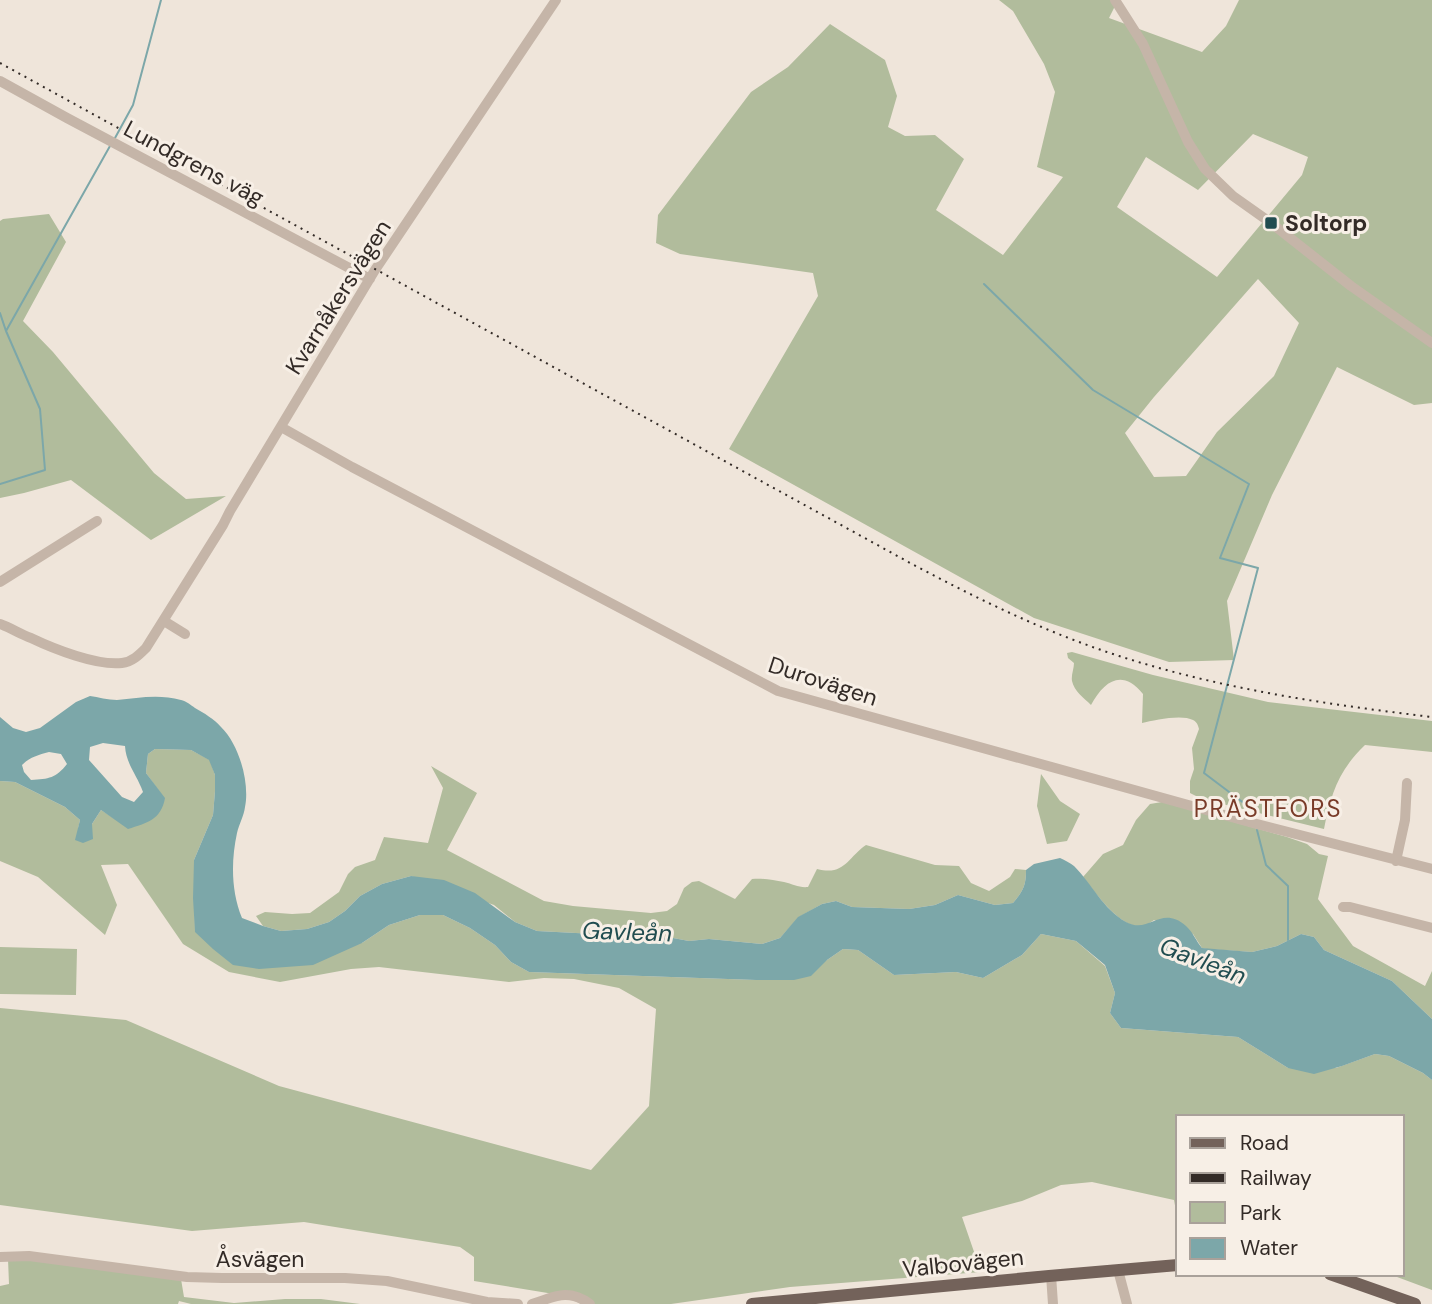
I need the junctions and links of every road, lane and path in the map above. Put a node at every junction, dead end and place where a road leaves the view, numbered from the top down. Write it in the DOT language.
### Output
graph roads {
  1 [pos="556,0"];
  2 [pos="1115,0"];
  3 [pos="0,81"];
  4 [pos="370,279"];
  5 [pos="1432,344"];
  6 [pos="281,427"];
  7 [pos="97,521"];
  8 [pos="0,582"];
  9 [pos="164,621"];
  10 [pos="0,624"];
  11 [pos="185,634"];
  12 [pos="1407,783"];
  13 [pos="1396,860"];
  14 [pos="1432,869"];
  15 [pos="1343,907"];
  16 [pos="1432,928"];
  17 [pos="0,1257"];
  18 [pos="1176,1265"];
  19 [pos="1118,1270"];
  20 [pos="1051,1275"];
  21 [pos="1336,1276"];
  22 [pos="848,1299"];
  23 [pos="518,1304"];
  24 [pos="532,1304"];
  25 [pos="590,1304"];
  26 [pos="752,1304"];
  27 [pos="1053,1304"];
  28 [pos="1127,1304"];
  29 [pos="1415,1304"];
  1 -- 4 [label="street, Kvarnåkersvägen"];
  2 -- 5 [label="street"];
  3 -- 4 [label="street, Lundgrens väg"];
  4 -- 6 [label="street, Kvarnåkersvägen"];
  6 -- 9 [label="street, Kvarnåkersvägen"];
  6 -- 13 [label="street, Durovägen"];
  7 -- 8 [label="street"];
  9 -- 10 [label="street, Kvarnåkersvägen"];
  9 -- 11 [label="street"];
  12 -- 13 [label="street"];
  13 -- 14 [label="street, Durovägen"];
  15 -- 16 [label="street"];
  17 -- 23 [label="street, Åsvägen"];
  18 -- 19 [label="main road, Valbovägen"];
  19 -- 20 [label="main road, Valbovägen"];
  19 -- 28 [label="street"];
  20 -- 22 [label="main road, Valbovägen"];
  20 -- 27 [label="street"];
  21 -- 29 [label="main road"];
  22 -- 26 [label="main road, Valbovägen"];
  24 -- 25 [label="street"];
}
